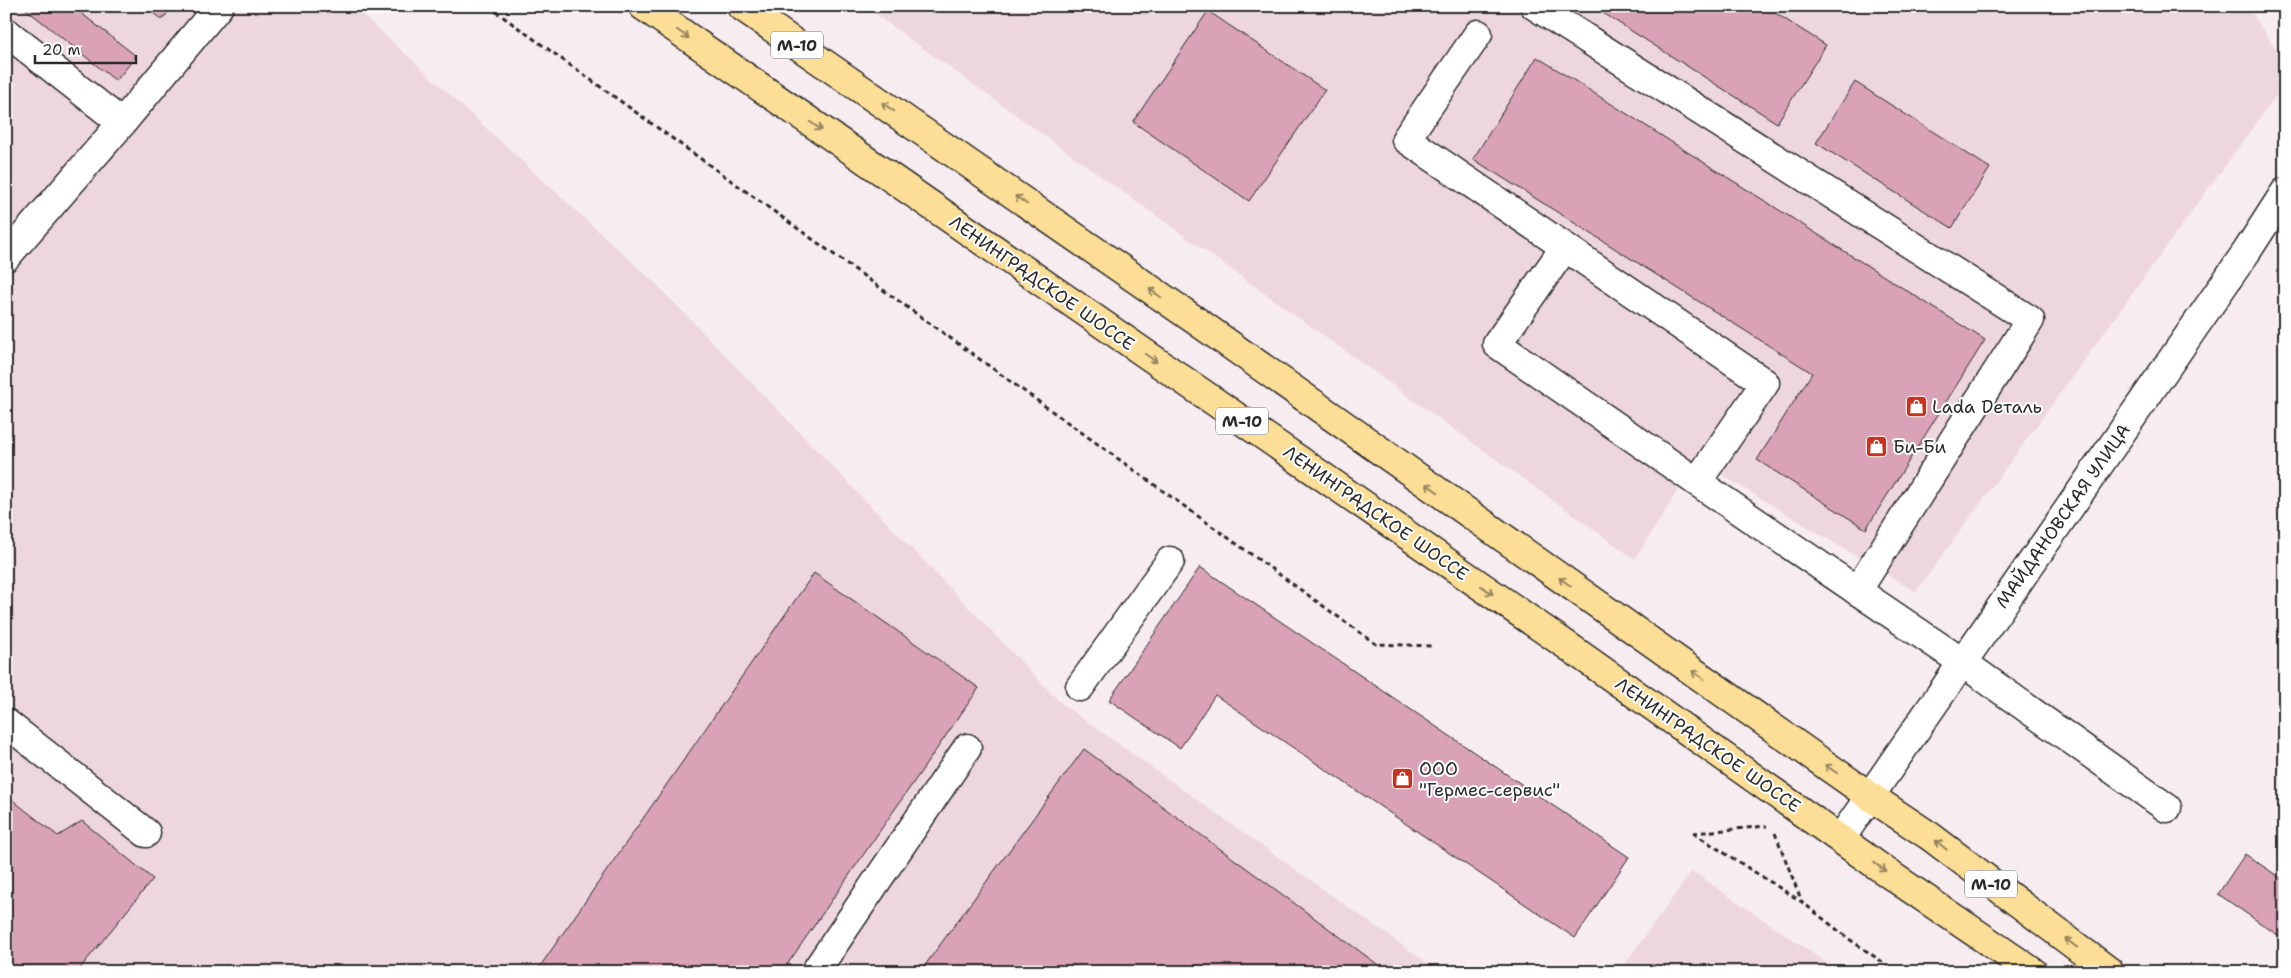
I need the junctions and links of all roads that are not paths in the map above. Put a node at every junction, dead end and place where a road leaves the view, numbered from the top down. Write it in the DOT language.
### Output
graph roads {
  1 [pos="219,6"];
  2 [pos="643,6"];
  3 [pos="741,6"];
  4 [pos="1535,6"];
  5 [pos="6,32"];
  6 [pos="1478,34"];
  7 [pos="122,123"];
  8 [pos="2285,192"];
  9 [pos="1565,247"];
  10 [pos="6,257"];
  11 [pos="1697,482"];
  12 [pos="1170,561"];
  13 [pos="1857,591"];
  14 [pos="1962,662"];
  15 [pos="1080,687"];
  16 [pos="6,723"];
  17 [pos="967,748"];
  18 [pos="1870,797"];
  19 [pos="2167,808"];
  20 [pos="146,833"];
  21 [pos="1840,838"];
  22 [pos="815,972"];
  23 [pos="2033,972"];
  24 [pos="2110,972"];
  1 -- 7 [label="street"];
  2 -- 21 [label="highway, ЛЕНИНГРАДСКОЕ ШОССЕ / М-10, one-way"];
  18 -- 3 [label="highway, М-10, one-way"];
  4 -- 13 [label="street"];
  5 -- 7 [label="street"];
  6 -- 9 [label="street"];
  7 -- 10 [label="street"];
  8 -- 14 [label="street, МАЙДАНОВСКАЯ УЛИЦА"];
  9 -- 11 [label="street"];
  9 -- 11 [label="street"];
  11 -- 13 [label="street"];
  12 -- 15 [label="street"];
  13 -- 14 [label="street"];
  14 -- 18 [label="street, МАЙДАНОВСКАЯ УЛИЦА"];
  14 -- 19 [label="street"];
  16 -- 20 [label="street"];
  17 -- 22 [label="street"];
  18 -- 21 [label="street, МАЙДАНОВСКАЯ УЛИЦА"];
  24 -- 18 [label="highway, М-10, one-way"];
  21 -- 23 [label="highway, ЛЕНИНГРАДСКОЕ ШОССЕ / М-10, one-way"];
}
